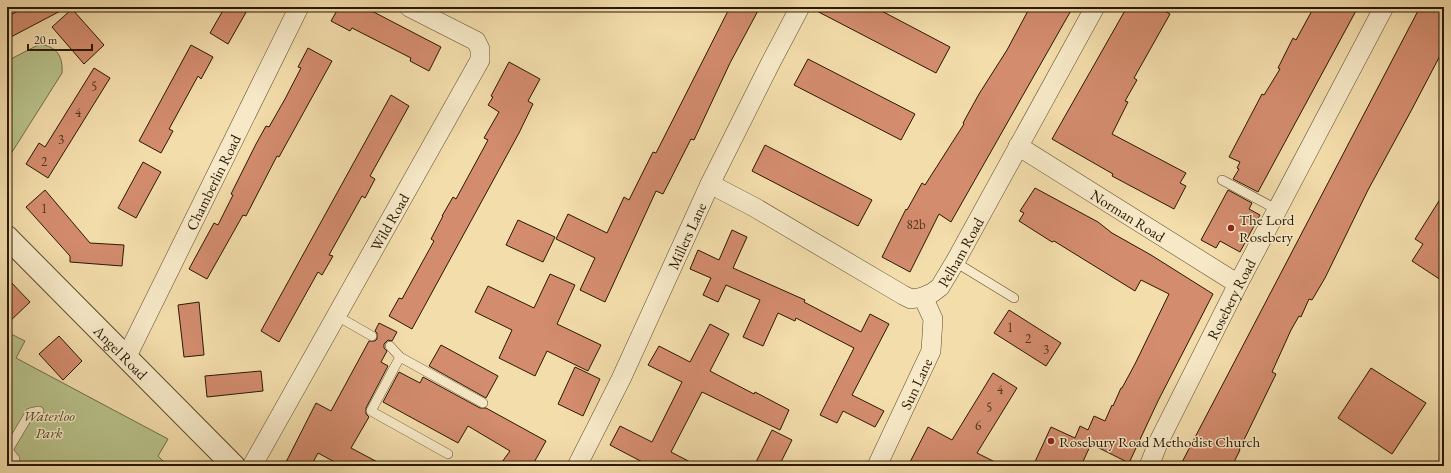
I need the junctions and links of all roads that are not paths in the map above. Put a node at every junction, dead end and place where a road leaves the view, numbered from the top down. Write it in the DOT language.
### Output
graph roads {
  1 [pos="299,7"];
  2 [pos="409,7"];
  3 [pos="800,7"];
  4 [pos="1095,7"];
  5 [pos="1384,7"];
  6 [pos="1018,146"];
  7 [pos="1222,180"];
  8 [pos="710,184"];
  9 [pos="1278,210"];
  10 [pos="7,237"];
  11 [pos="955,262"];
  12 [pos="1238,284"];
  13 [pos="923,297"];
  14 [pos="1014,298"];
  15 [pos="337,316"];
  16 [pos="372,336"];
  17 [pos="390,346"];
  18 [pos="400,357"];
  19 [pos="126,358"];
  20 [pos="483,403"];
  21 [pos="39,412"];
  22 [pos="448,454"];
  23 [pos="15,459"];
  24 [pos="238,466"];
  25 [pos="577,466"];
  26 [pos="877,466"];
  27 [pos="1149,466"];
  1 -- 19 [label="street, Chamberlin Road"];
  2 -- 15 [label="street, Wild Road"];
  3 -- 8 [label="street, Millers Lane"];
  4 -- 6 [label="street, Pelham Road"];
  5 -- 9 [label="street, Rosebery Road"];
  6 -- 11 [label="street, Pelham Road"];
  6 -- 12 [label="street, Norman Road"];
  7 -- 9 [label="lane"];
  8 -- 13 [label="street, Pelham Road"];
  8 -- 25 [label="street, Millers Lane"];
  9 -- 12 [label="street, Rosebery Road"];
  10 -- 19 [label="street, Angel Road"];
  11 -- 13 [label="street, Pelham Road"];
  11 -- 14 [label="lane"];
  12 -- 27 [label="street, Rosebery Road"];
  13 -- 26 [label="street, Sun Lane"];
  15 -- 16 [label="lane"];
  15 -- 24 [label="street, Wild Road"];
  17 -- 18 [label="lane"];
  18 -- 20 [label="lane"];
  18 -- 22 [label="lane"];
  19 -- 24 [label="street, Angel Road"];
  21 -- 23 [label="lane"];
}
